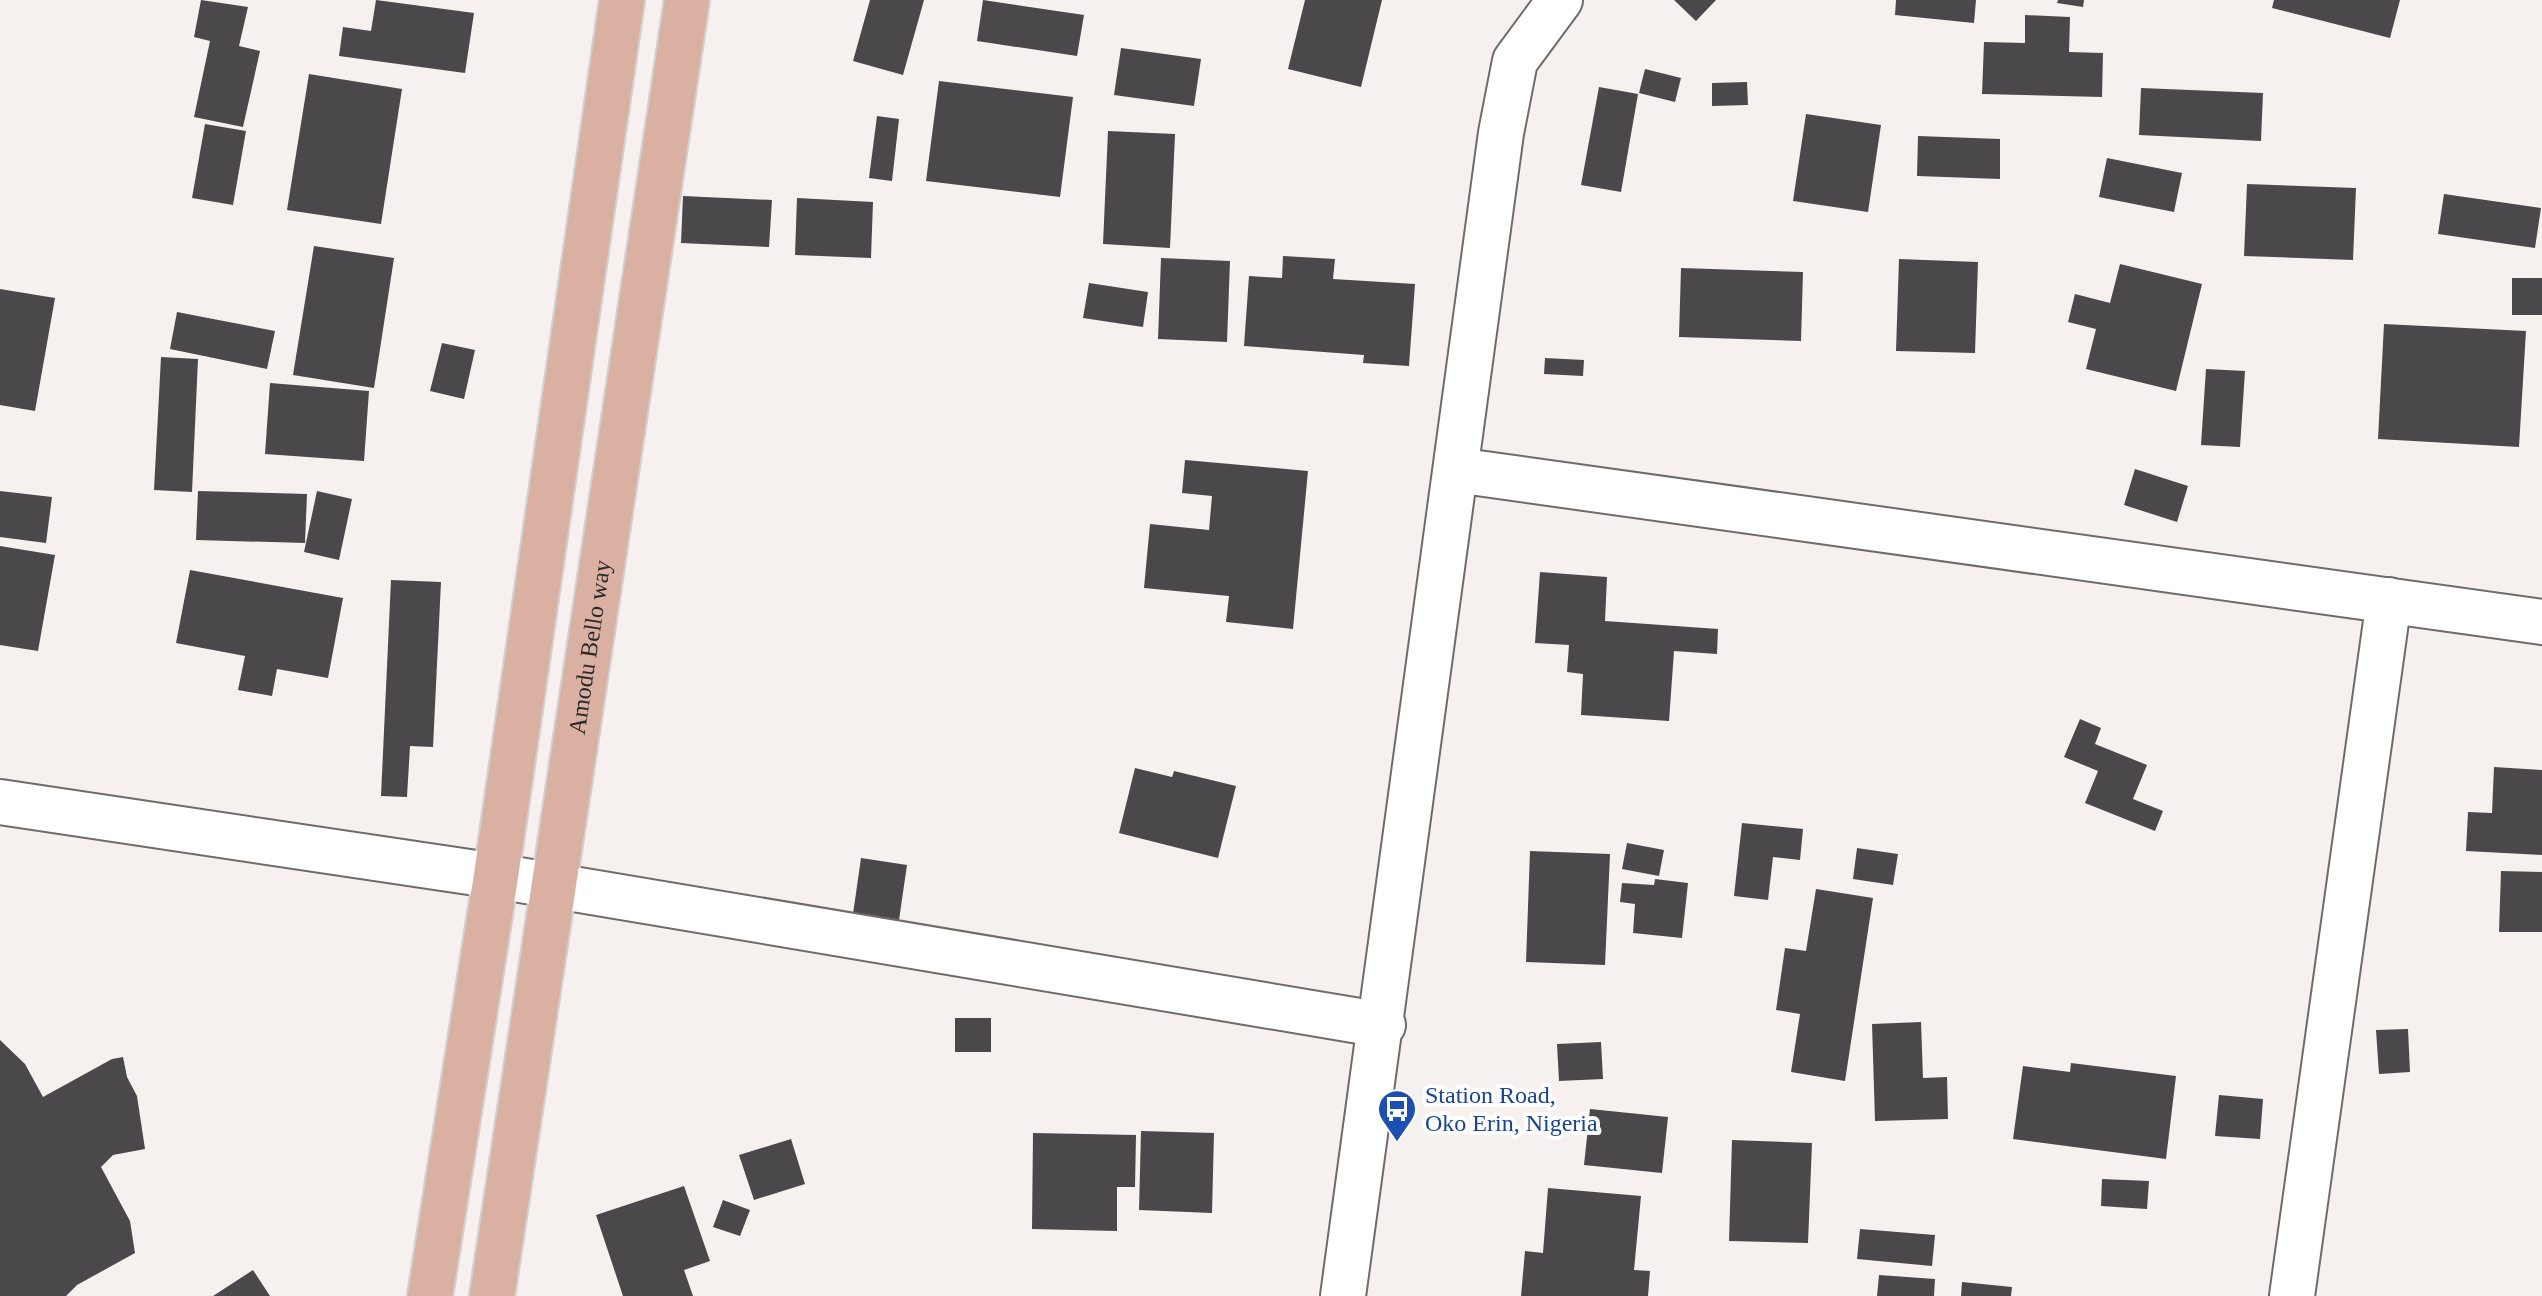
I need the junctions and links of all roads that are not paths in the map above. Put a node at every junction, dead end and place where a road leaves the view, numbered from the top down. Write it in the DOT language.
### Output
graph roads {
  1 [pos="622,0"];
  2 [pos="687,0"];
  3 [pos="1560,0"];
  4 [pos="1456,470"];
  5 [pos="2389,600"];
  6 [pos="2542,622"];
  7 [pos="0,802"];
  8 [pos="496,876"];
  9 [pos="551,887"];
  10 [pos="1383,1025"];
  11 [pos="430,1296"];
  12 [pos="492,1296"];
  13 [pos="1343,1296"];
  14 [pos="2292,1296"];
  1 -- 8 [label="main road"];
  2 -- 9 [label="main road, Amodu Bello way"];
  3 -- 4 [label="street"];
  4 -- 5 [label="street"];
  4 -- 10 [label="street"];
  5 -- 6 [label="street"];
  5 -- 14 [label="street"];
  7 -- 8 [label="street"];
  8 -- 9 [label="street"];
  8 -- 11 [label="main road"];
  9 -- 10 [label="street"];
  9 -- 12 [label="main road, Amodu Bello way"];
  10 -- 13 [label="street"];
}
